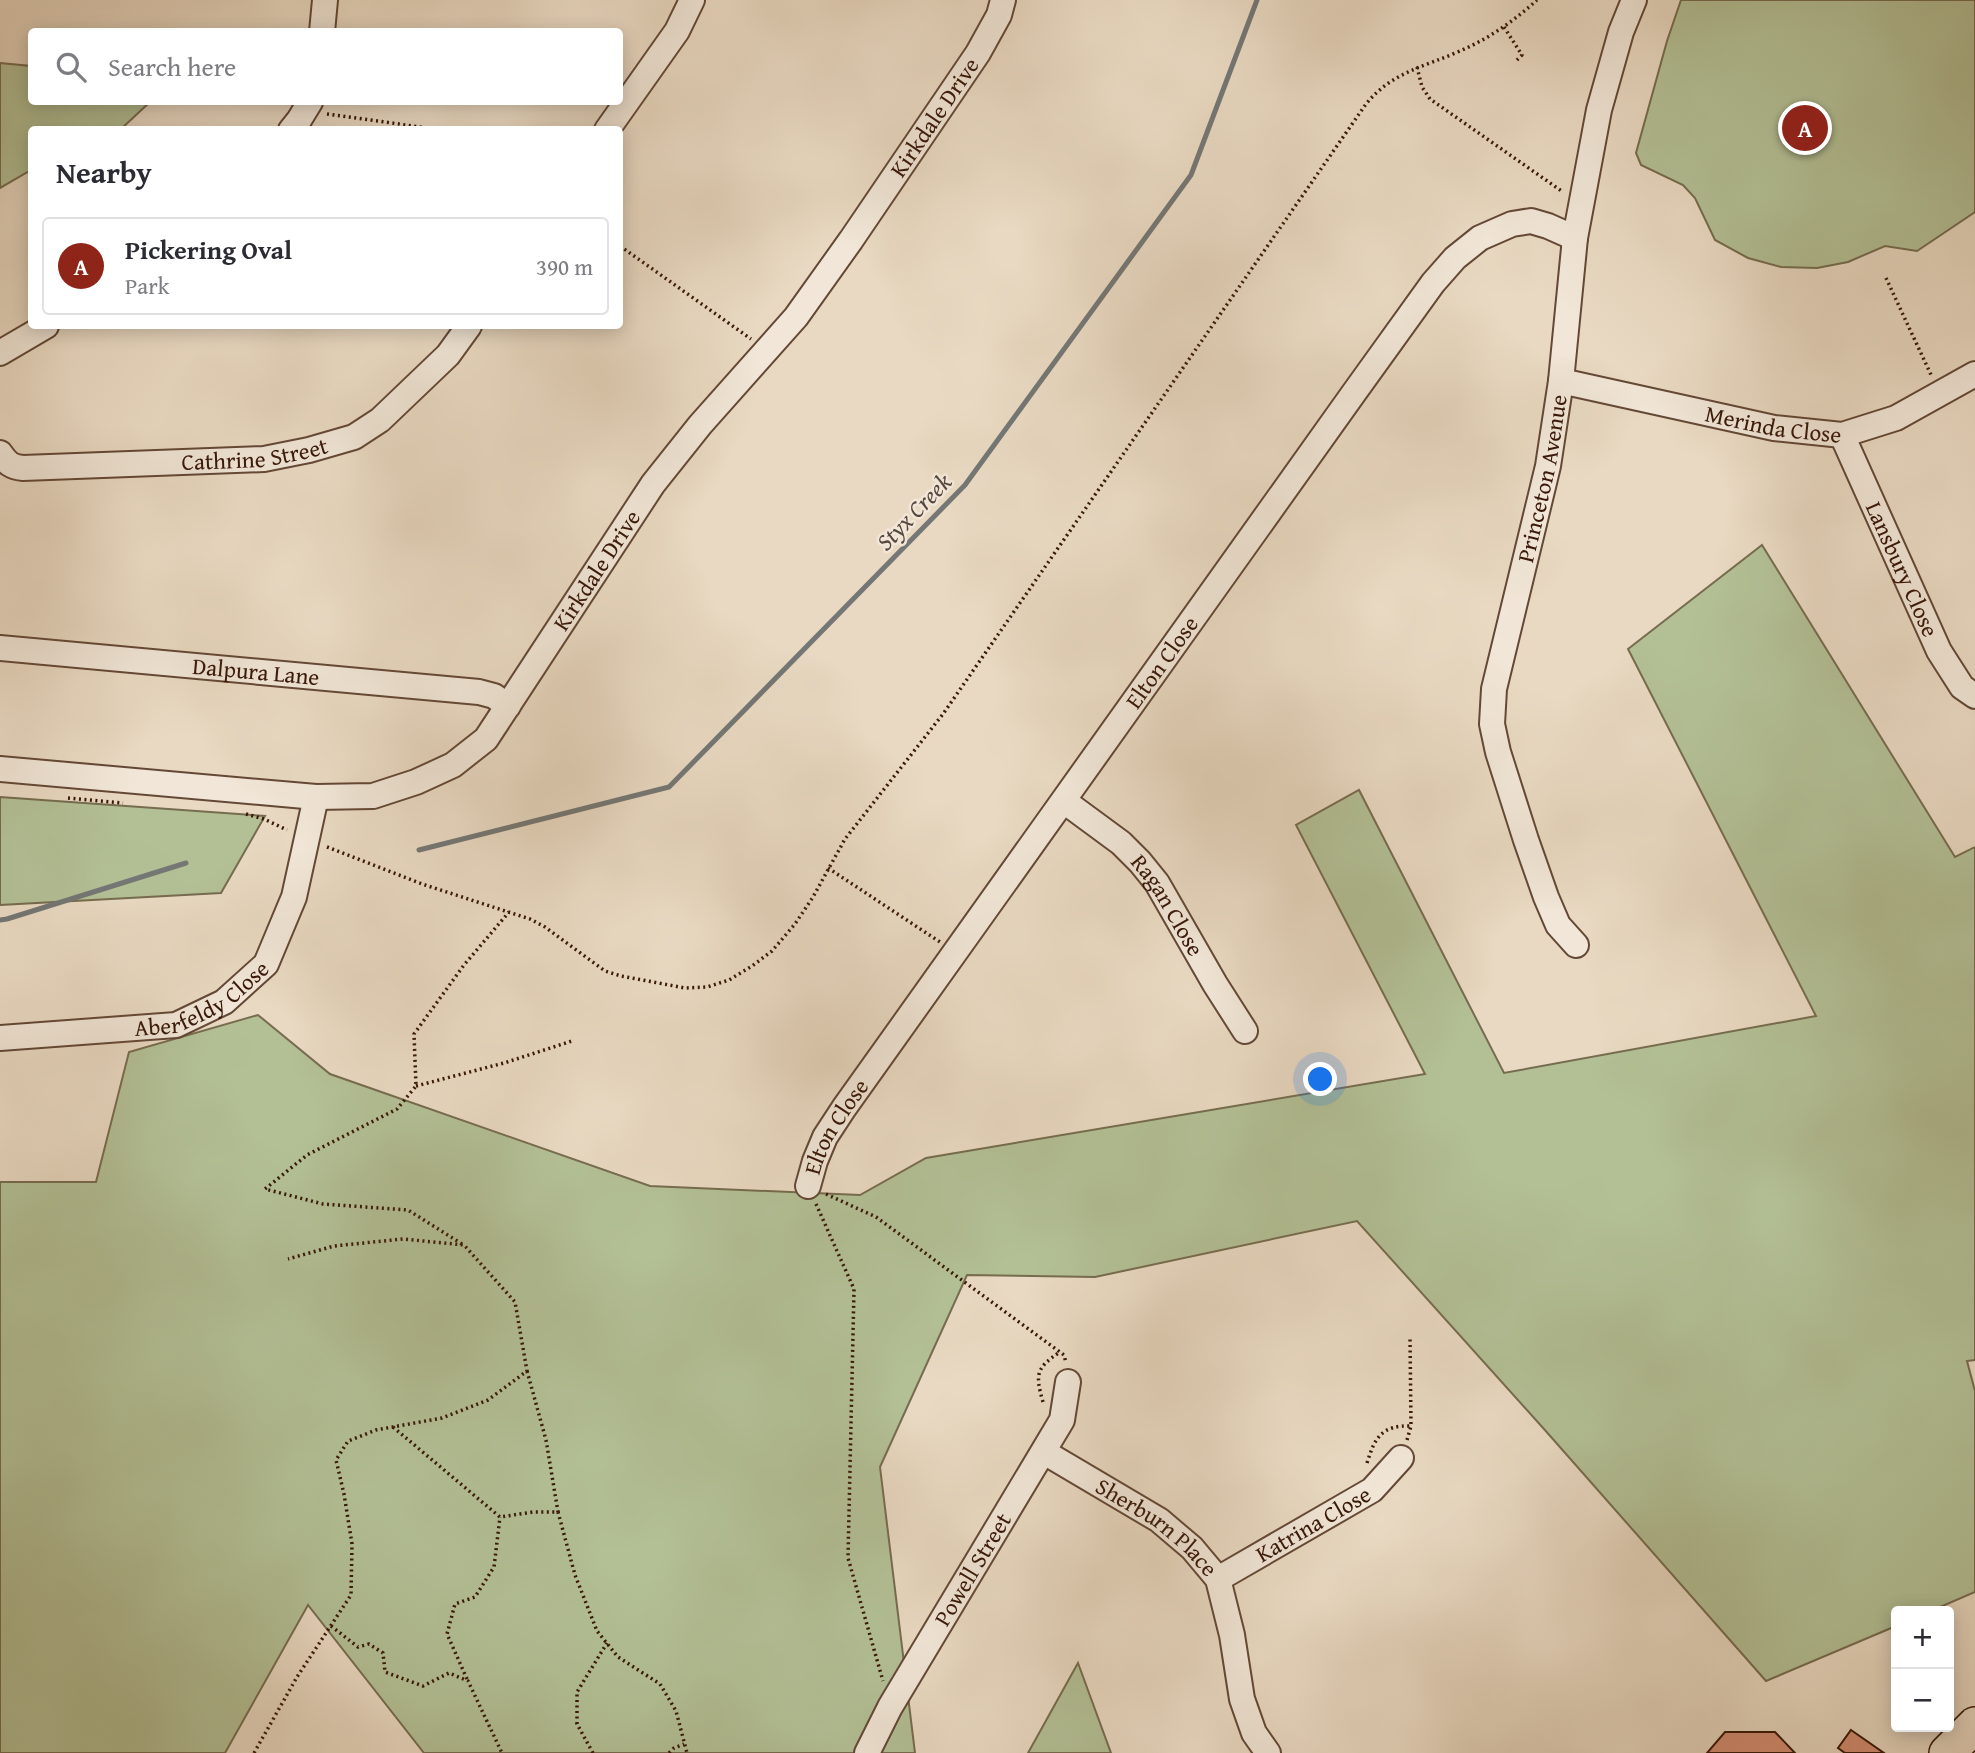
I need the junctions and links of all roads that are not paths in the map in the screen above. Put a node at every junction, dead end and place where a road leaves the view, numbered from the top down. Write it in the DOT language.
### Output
graph roads {
  1 [pos="325,0"];
  2 [pos="692,0"];
  3 [pos="1003,0"];
  4 [pos="1634,0"];
  5 [pos="322,28"];
  6 [pos="610,126"];
  7 [pos="1575,238"];
  8 [pos="41,329"];
  9 [pos="467,329"];
  10 [pos="0,354"];
  11 [pos="1975,374"];
  12 [pos="1561,381"];
  13 [pos="1842,435"];
  14 [pos="0,453"];
  15 [pos="0,648"];
  16 [pos="1975,696"];
  17 [pos="508,706"];
  18 [pos="0,769"];
  19 [pos="316,797"];
  20 [pos="1064,801"];
  21 [pos="1576,945"];
  22 [pos="1245,1031"];
  23 [pos="0,1038"];
  24 [pos="808,1186"];
  25 [pos="1068,1382"];
  26 [pos="1044,1452"];
  27 [pos="1401,1458"];
  28 [pos="1218,1579"];
  29 [pos="1975,1725"];
  30 [pos="867,1753"];
  31 [pos="1268,1753"];
  32 [pos="1947,1753"];
  1 -- 5 [label="street"];
  2 -- 6 [label="street"];
  3 -- 17 [label="street, Kirkdale Drive"];
  4 -- 7 [label="street, Princeton Avenue"];
  7 -- 12 [label="street, Princeton Avenue"];
  7 -- 20 [label="street, Elton Close"];
  8 -- 10 [label="street"];
  9 -- 14 [label="street, Cathrine Street"];
  11 -- 13 [label="street, Merinda Close"];
  12 -- 13 [label="street, Merinda Close"];
  12 -- 21 [label="street, Princeton Avenue"];
  13 -- 16 [label="street, Lansbury Close"];
  15 -- 17 [label="street, Dalpura Lane"];
  17 -- 19 [label="street, Kirkdale Drive"];
  18 -- 19 [label="street, Kirkdale Drive"];
  19 -- 23 [label="street, Aberfeldy Close"];
  20 -- 22 [label="street, Ragan Close"];
  20 -- 24 [label="street, Elton Close"];
  25 -- 26 [label="street, Powell Street"];
  26 -- 28 [label="street, Sherburn Place"];
  26 -- 30 [label="street, Powell Street"];
  27 -- 28 [label="street, Katrina Close"];
  28 -- 31 [label="street, Sherburn Place"];
  29 -- 32 [label="highway"];
}
